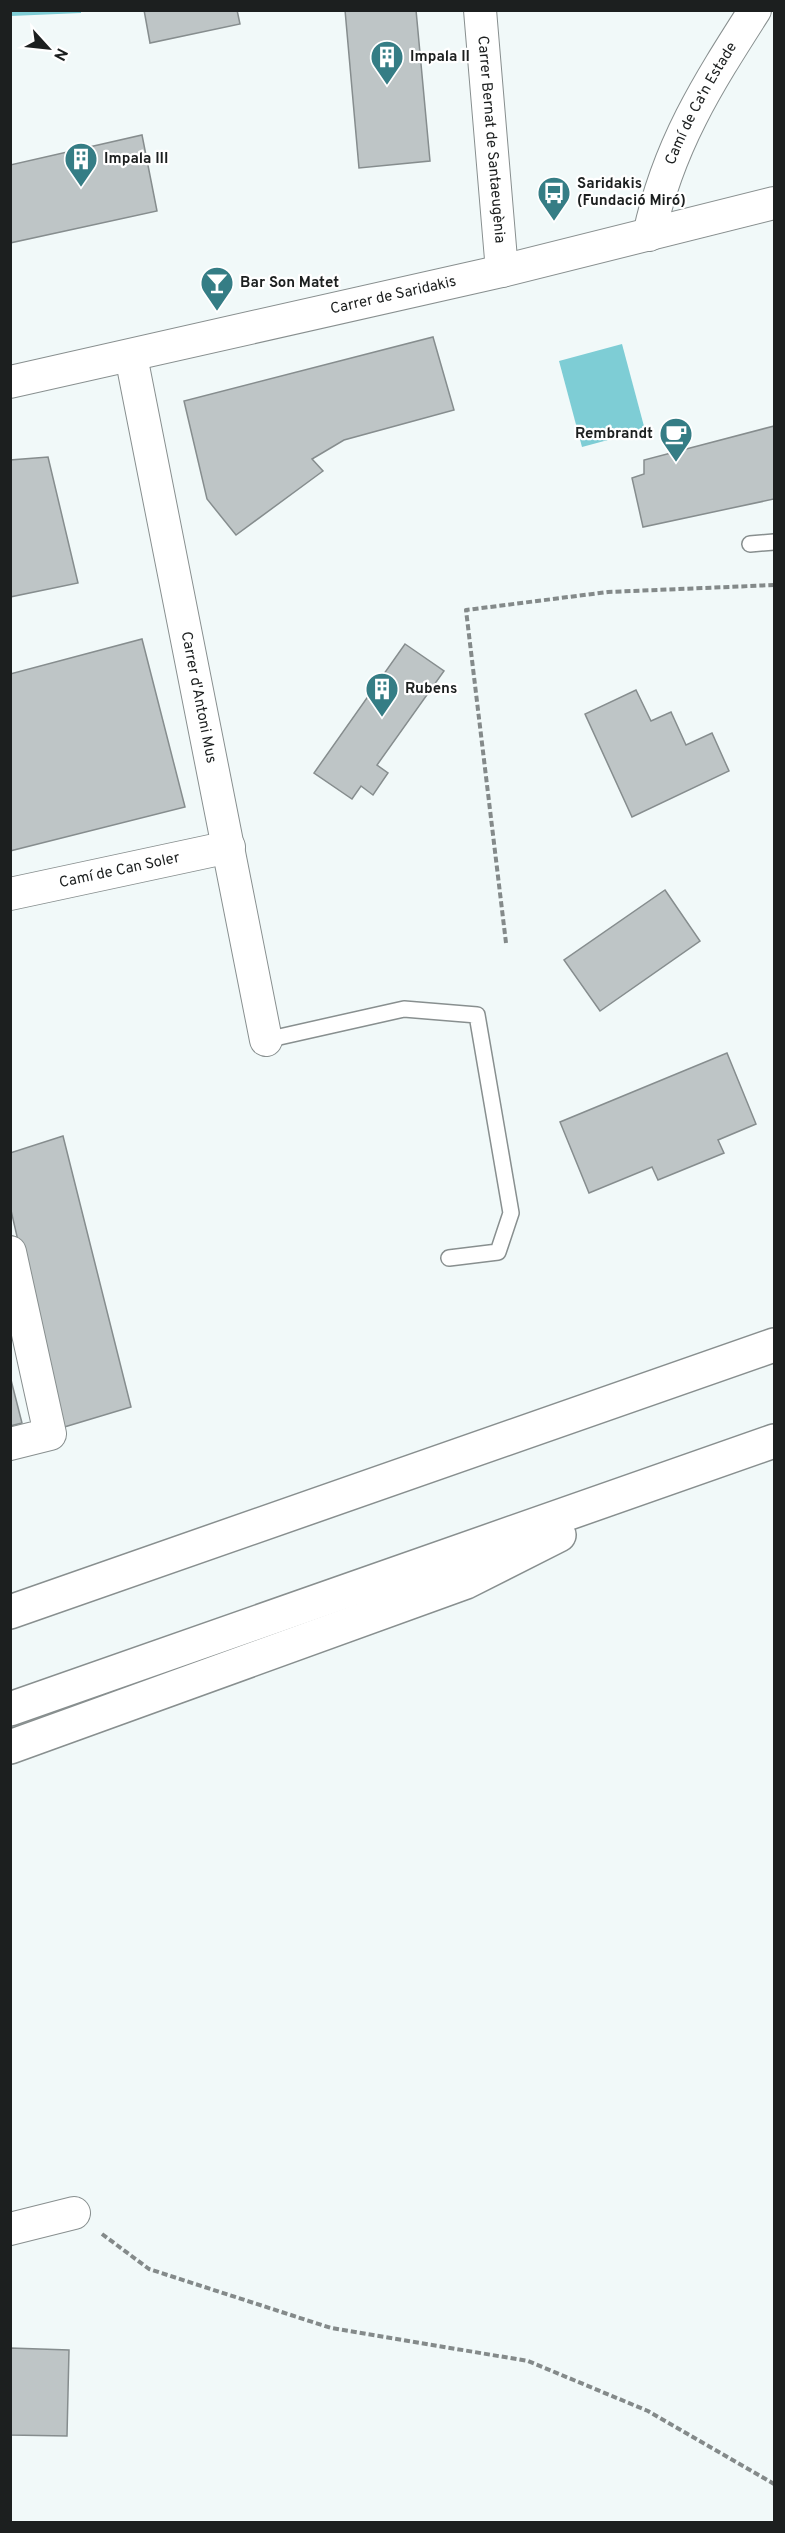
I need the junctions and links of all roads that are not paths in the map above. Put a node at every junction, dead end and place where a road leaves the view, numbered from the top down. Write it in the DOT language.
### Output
graph roads {
  1 [pos="480,10"];
  2 [pos="756,10"];
  3 [pos="774,203"];
  4 [pos="649,235"];
  5 [pos="502,271"];
  6 [pos="131,356"];
  7 [pos="10,382"];
  8 [pos="774,542"];
  9 [pos="750,544"];
  10 [pos="229,847"];
  11 [pos="10,894"];
  12 [pos="266,1040"];
  13 [pos="10,1252"];
  14 [pos="449,1258"];
  15 [pos="774,1345"];
  16 [pos="774,1441"];
  17 [pos="10,1444"];
  18 [pos="679,1474"];
  19 [pos="10,1612"];
  20 [pos="10,1709"];
  21 [pos="10,1747"];
  22 [pos="74,2213"];
  23 [pos="10,2229"];
  1 -- 5 [label="street, Carrer Bernat de Santaeugènia"];
  2 -- 4 [label="street, Camí de Ca'n Estade"];
  3 -- 4 [label="street, Carrer de Saridakis"];
  4 -- 5 [label="street, Carrer de Saridakis"];
  5 -- 6 [label="street, Carrer de Saridakis"];
  6 -- 7 [label="street, Carrer de Saridakis"];
  6 -- 10 [label="street, Carrer d'Antoni Mus"];
  8 -- 9 [label="lane"];
  10 -- 11 [label="street, Camí de Can Soler"];
  10 -- 12 [label="street, Carrer d'Antoni Mus"];
  12 -- 14 [label="lane"];
  13 -- 17 [label="street"];
  15 -- 19 [label="highway"];
  16 -- 18 [label="highway"];
  18 -- 20 [label="highway"];
  18 -- 21 [label="highway"];
  22 -- 23 [label="street"];
}
